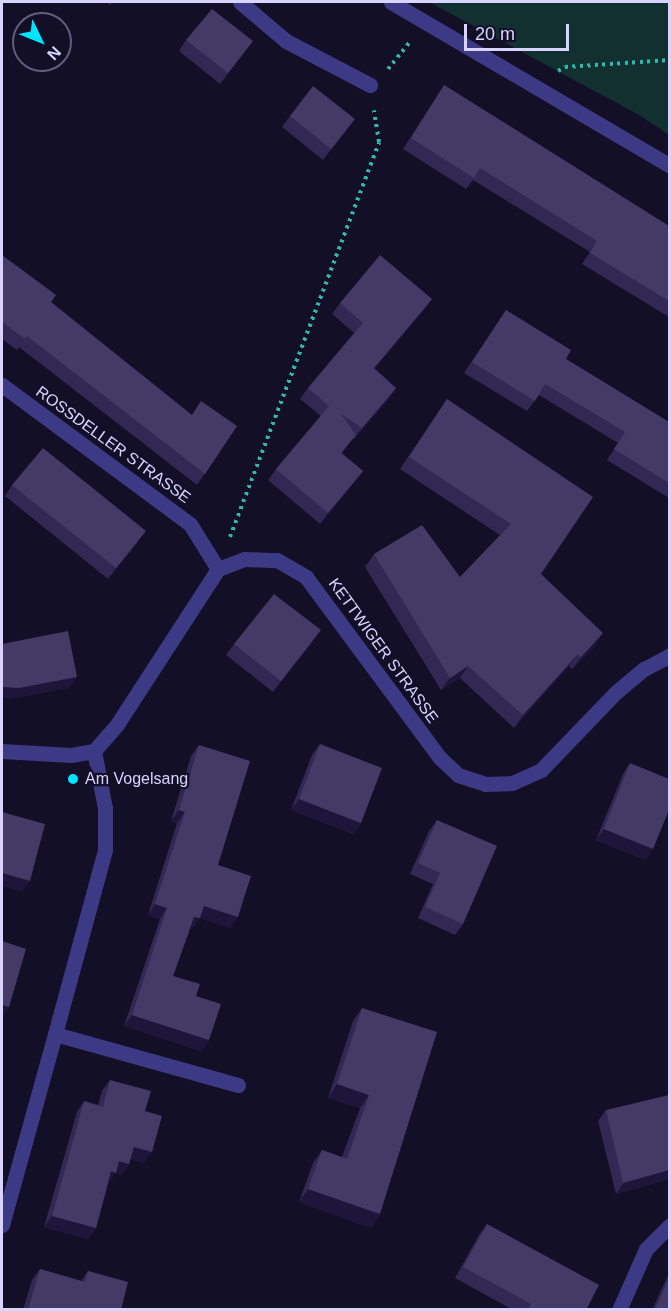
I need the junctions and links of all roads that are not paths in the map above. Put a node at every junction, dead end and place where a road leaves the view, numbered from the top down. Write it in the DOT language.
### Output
graph roads {
  1 [pos="240,2"];
  2 [pos="391,2"];
  3 [pos="370,85"];
  4 [pos="669,166"];
  5 [pos="2,385"];
  6 [pos="218,569"];
  7 [pos="669,655"];
  8 [pos="2,751"];
  9 [pos="94,751"];
  10 [pos="55,1035"];
  11 [pos="238,1085"];
  12 [pos="669,1225"];
  13 [pos="2,1226"];
  14 [pos="619,1310"];
  1 -- 3 [label="street"];
  2 -- 4 [label="street"];
  5 -- 6 [label="street, ROSSDELLER STRASSE"];
  6 -- 7 [label="street, KETTWIGER STRASSE"];
  6 -- 9 [label="street"];
  8 -- 9 [label="street"];
  9 -- 10 [label="street"];
  10 -- 11 [label="street"];
  10 -- 13 [label="street"];
  12 -- 14 [label="street"];
}
